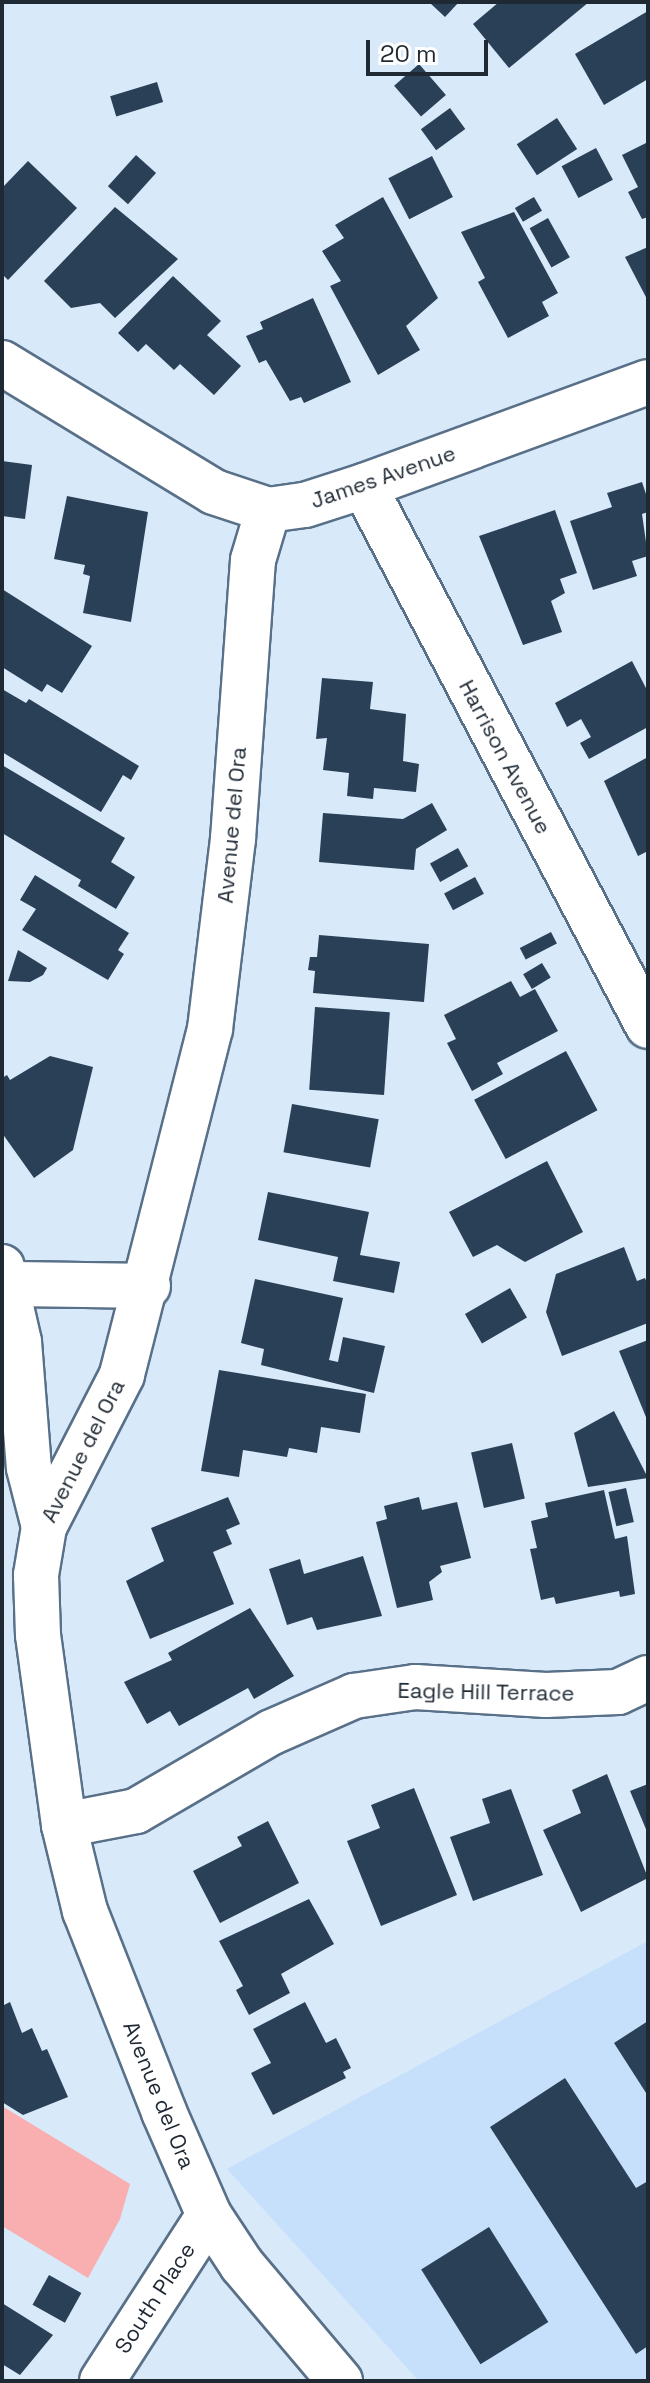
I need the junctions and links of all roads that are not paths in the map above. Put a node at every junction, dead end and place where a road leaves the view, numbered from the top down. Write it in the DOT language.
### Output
graph roads {
  1 [pos="2,363"];
  2 [pos="648,382"];
  3 [pos="364,486"];
  4 [pos="268,510"];
  5 [pos="648,1026"];
  6 [pos="6,1275"];
  7 [pos="148,1286"];
  8 [pos="44,1527"];
  9 [pos="648,1678"];
  10 [pos="64,1825"];
  11 [pos="209,2215"];
  12 [pos="102,2381"];
  13 [pos="340,2381"];
  1 -- 4 [label="street, James Avenue"];
  2 -- 3 [label="street, James Avenue"];
  3 -- 4 [label="street, James Avenue"];
  3 -- 5 [label="street, Harrison Avenue"];
  4 -- 7 [label="street, Avenue del Ora"];
  6 -- 7 [label="street"];
  6 -- 8 [label="street"];
  7 -- 8 [label="street, Avenue del Ora"];
  8 -- 10 [label="street, Avenue del Ora"];
  9 -- 10 [label="street, Eagle Hill Terrace"];
  10 -- 11 [label="street, Avenue del Ora"];
  11 -- 12 [label="street, South Place"];
  11 -- 13 [label="street, Avenue del Ora"];
}
